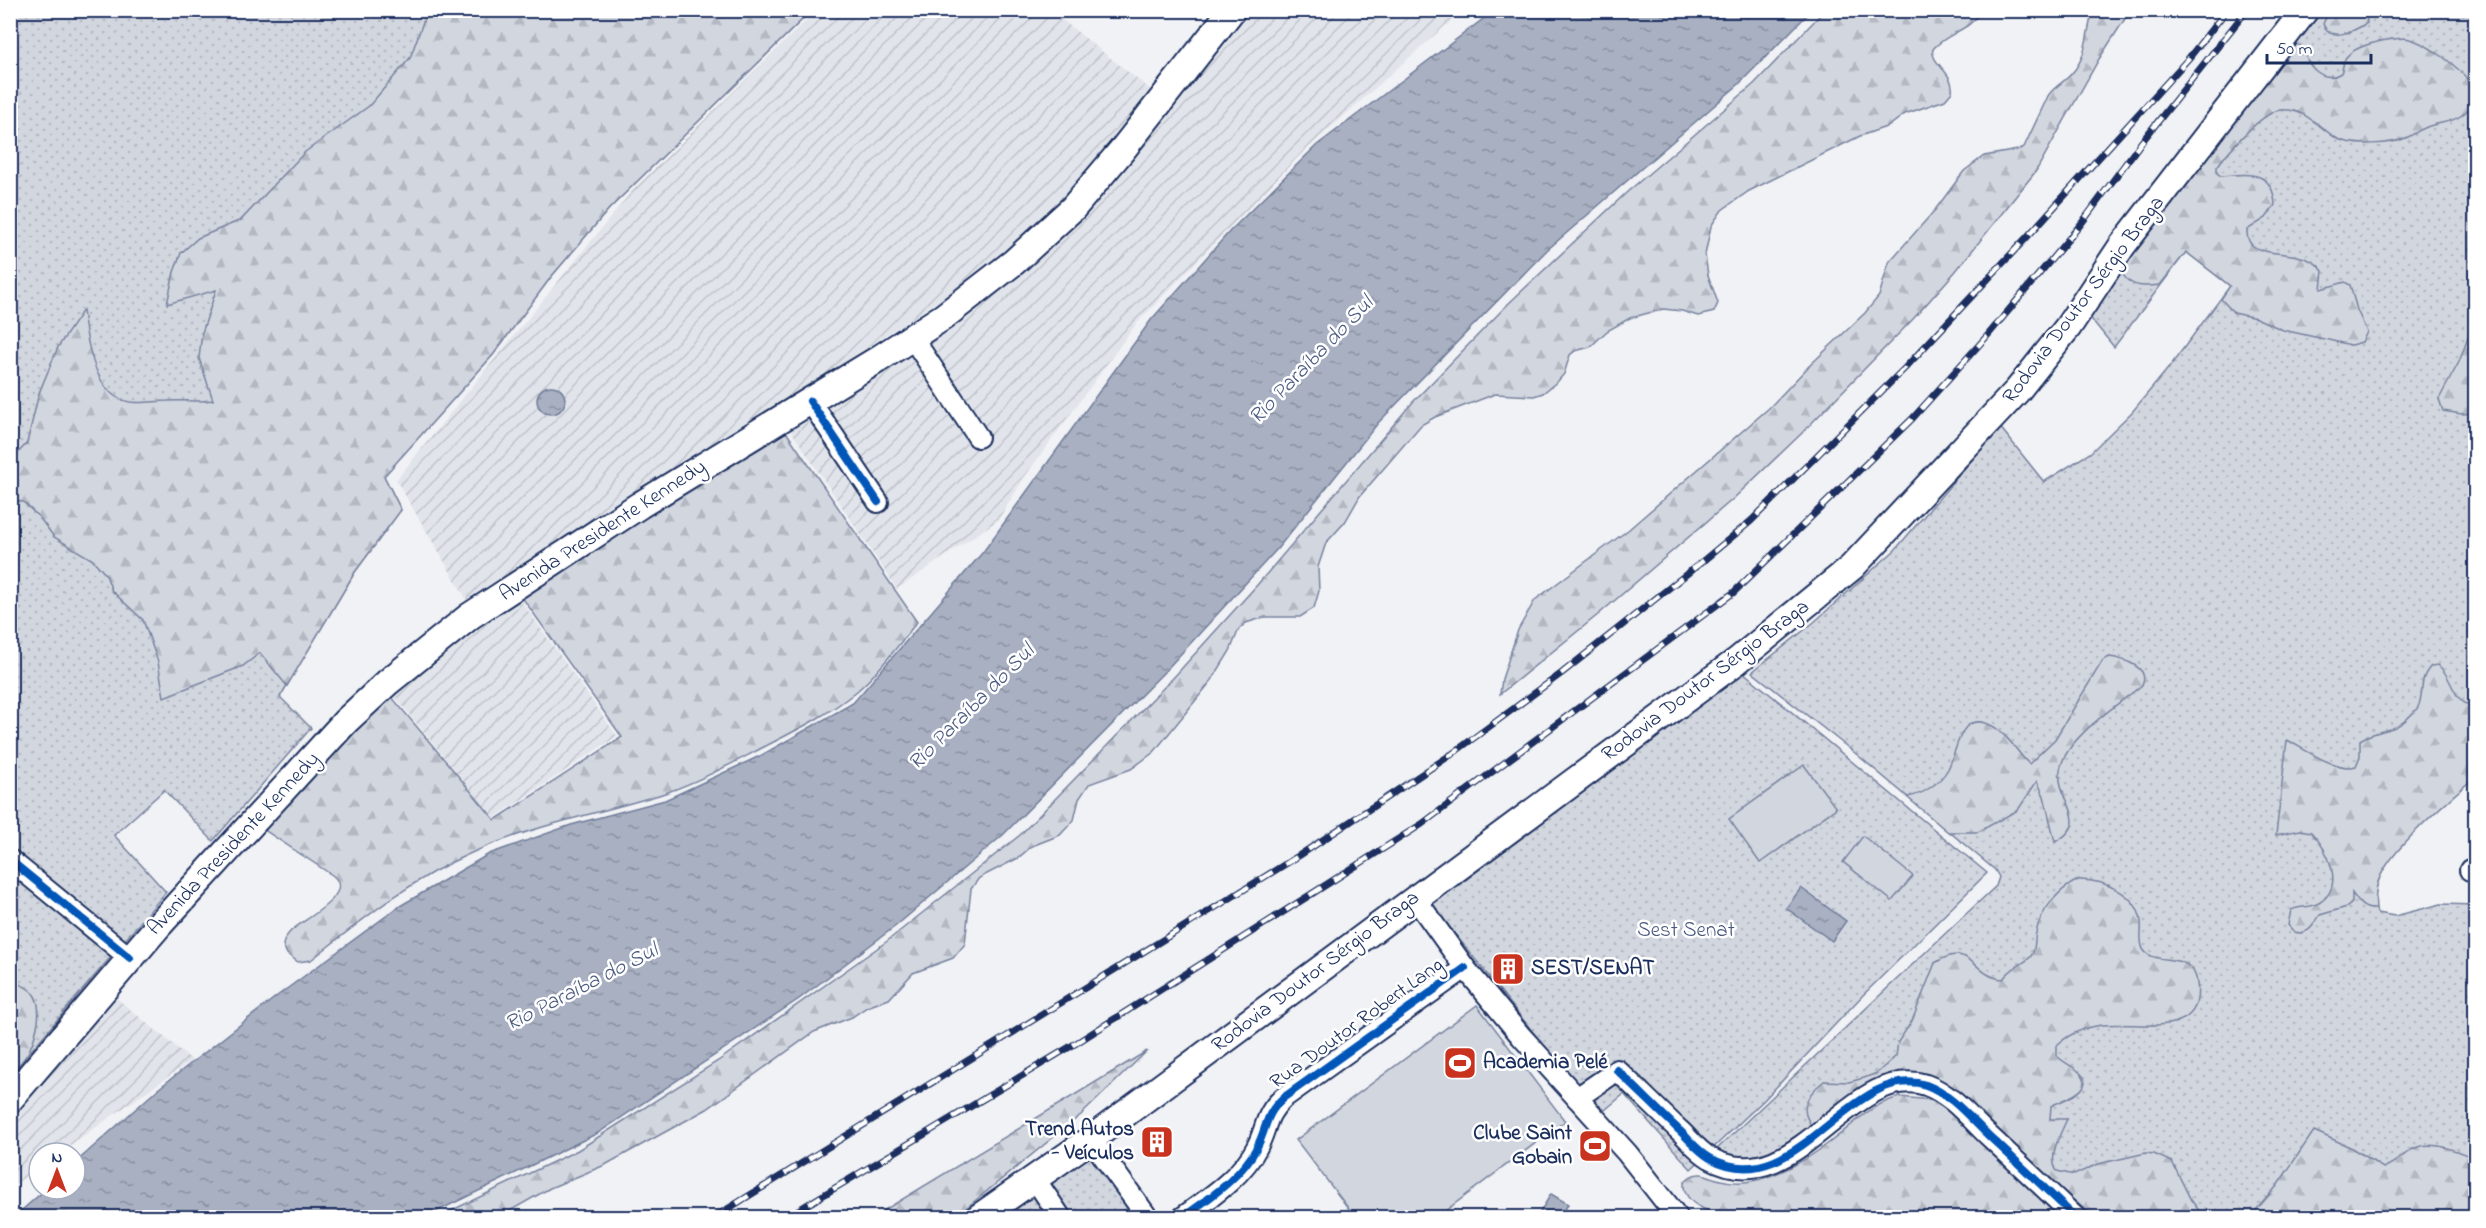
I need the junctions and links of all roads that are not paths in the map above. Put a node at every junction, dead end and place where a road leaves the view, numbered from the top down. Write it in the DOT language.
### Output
graph roads {
  1 [pos="1232,10"];
  2 [pos="2305,10"];
  3 [pos="912,337"];
  4 [pos="810,401"];
  5 [pos="978,437"];
  6 [pos="878,502"];
  7 [pos="10,860"];
  8 [pos="1415,898"];
  9 [pos="130,958"];
  10 [pos="1465,968"];
  11 [pos="1577,1098"];
  12 [pos="10,1099"];
  13 [pos="1091,1139"];
  14 [pos="1035,1179"];
  15 [pos="978,1218"];
  16 [pos="1061,1218"];
  17 [pos="1148,1218"];
  18 [pos="1182,1218"];
  19 [pos="1678,1218"];
  20 [pos="2076,1218"];
  1 -- 3 [label="main road, Avenida Presidente Kennedy"];
  2 -- 8 [label="main road, Rodovia Doutor Sérgio Braga"];
  3 -- 4 [label="main road, Avenida Presidente Kennedy"];
  3 -- 5 [label="street"];
  4 -- 6 [label="street"];
  4 -- 9 [label="main road, Avenida Presidente Kennedy"];
  7 -- 9 [label="street"];
  8 -- 10 [label="street"];
  8 -- 13 [label="main road, Rodovia Doutor Sérgio Braga"];
  9 -- 12 [label="main road, Avenida Presidente Kennedy"];
  10 -- 11 [label="street"];
  10 -- 18 [label="street, Rua Doutor Robert Lang"];
  11 -- 19 [label="street"];
  11 -- 20 [label="street"];
  13 -- 14 [label="main road, Rodovia Doutor Sérgio Braga"];
  13 -- 17 [label="street"];
  14 -- 15 [label="main road, Rodovia Doutor Sérgio Braga"];
  14 -- 16 [label="street"];
}
